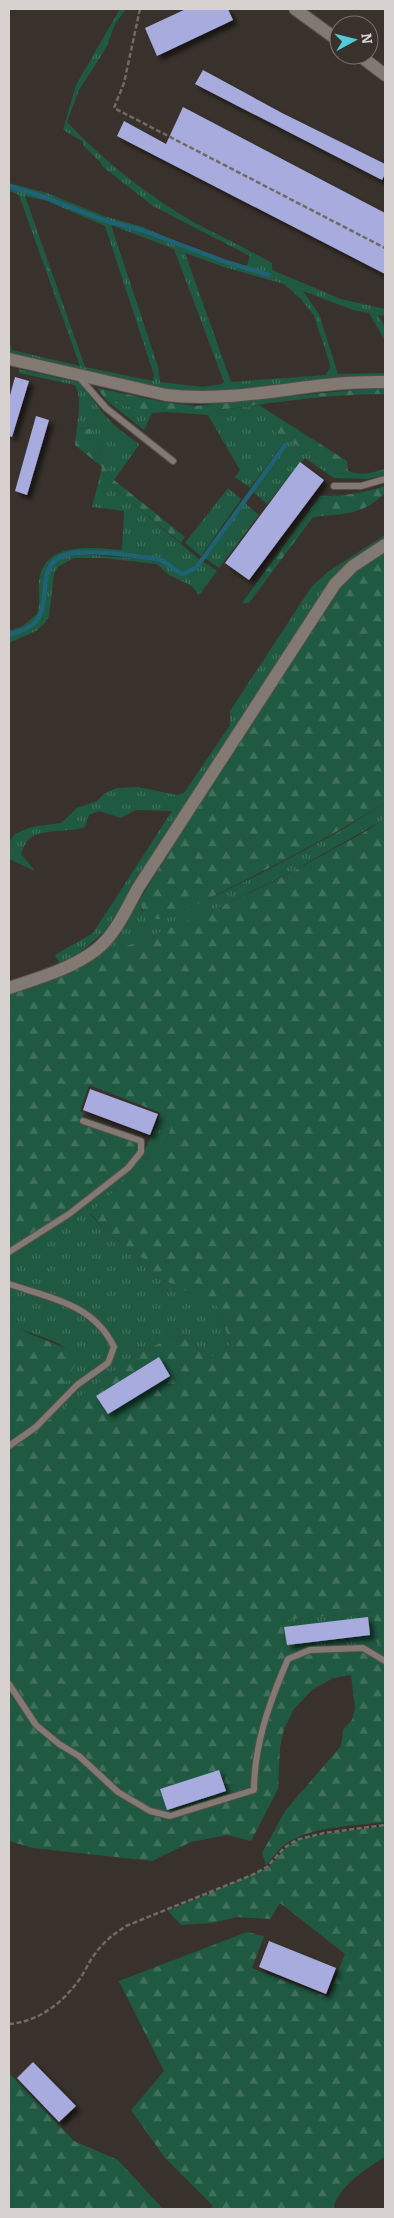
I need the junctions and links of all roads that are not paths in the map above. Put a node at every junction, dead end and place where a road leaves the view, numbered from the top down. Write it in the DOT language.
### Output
graph roads {
  1 [pos="294,9"];
  2 [pos="329,34"];
  3 [pos="373,65"];
  4 [pos="385,74"];
  5 [pos="9,359"];
  6 [pos="77,375"];
  7 [pos="385,382"];
  8 [pos="173,461"];
  9 [pos="385,479"];
  10 [pos="334,486"];
  11 [pos="385,545"];
  12 [pos="9,988"];
  13 [pos="83,1121"];
  14 [pos="9,1252"];
  15 [pos="9,1284"];
  16 [pos="9,1446"];
  17 [pos="385,1661"];
  18 [pos="9,1684"];
  1 -- 2 [label="street"];
  3 -- 4 [label="street"];
  5 -- 6 [label="street"];
  6 -- 7 [label="street"];
  6 -- 8 [label="lane"];
  9 -- 10 [label="lane"];
  11 -- 12 [label="street"];
  13 -- 14 [label="lane"];
  15 -- 16 [label="lane"];
  17 -- 18 [label="lane"];
}
